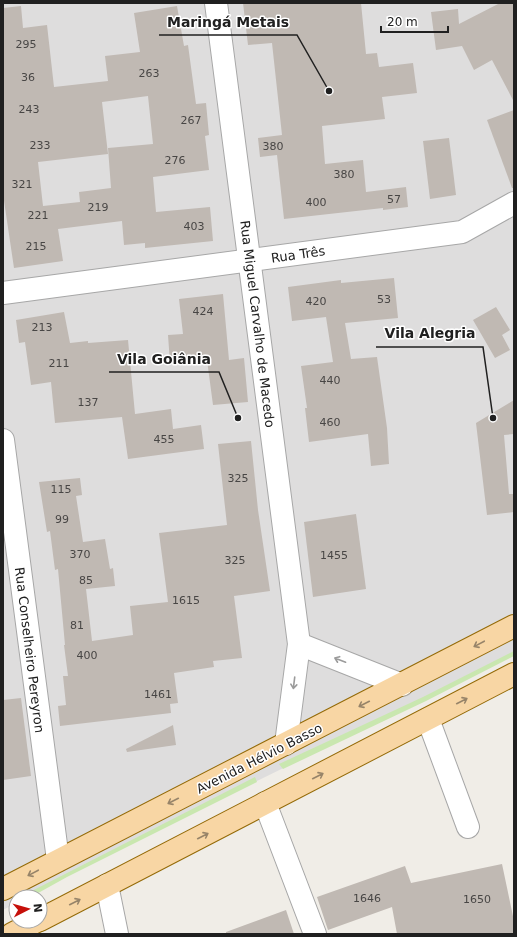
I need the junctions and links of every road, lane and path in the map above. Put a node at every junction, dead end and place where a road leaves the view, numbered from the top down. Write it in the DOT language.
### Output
graph roads {
  1 [pos="216,3"];
  2 [pos="514,203"];
  3 [pos="250,260"];
  4 [pos="3,293"];
  5 [pos="3,440"];
  6 [pos="514,626"];
  7 [pos="299,644"];
  8 [pos="514,674"];
  9 [pos="402,685"];
  10 [pos="428,718"];
  11 [pos="286,744"];
  12 [pos="265,803"];
  13 [pos="468,827"];
  14 [pos="58,860"];
  15 [pos="108,885"];
  16 [pos="3,889"];
  17 [pos="48,915"];
  18 [pos="22,929"];
  19 [pos="12,934"];
  20 [pos="117,934"];
  21 [pos="315,934"];
  1 -- 3 [label="street, Rua Miguel Carvalho de Macedo"];
  2 -- 3 [label="street, Rua Três"];
  3 -- 4 [label="street, Rua Três"];
  3 -- 7 [label="street, Rua Miguel Carvalho de Macedo"];
  5 -- 14 [label="street, Rua Conselheiro Pereyron"];
  6 -- 9 [label="main road, Avenida Hélvio Basso, one-way"];
  9 -- 7 [label="street, one-way"];
  7 -- 11 [label="street, Rua Miguel Carvalho de Macedo, one-way"];
  10 -- 8 [label="main road, one-way"];
  9 -- 11 [label="main road, Avenida Hélvio Basso, one-way"];
  12 -- 10 [label="main road, one-way"];
  10 -- 13 [label="street"];
  11 -- 14 [label="main road, Avenida Hélvio Basso, one-way"];
  15 -- 12 [label="main road, one-way"];
  12 -- 21 [label="street"];
  14 -- 16 [label="main road, Avenida Hélvio Basso, one-way"];
  17 -- 15 [label="main road, one-way"];
  15 -- 20 [label="street"];
  18 -- 19 [label="main road"];
}
